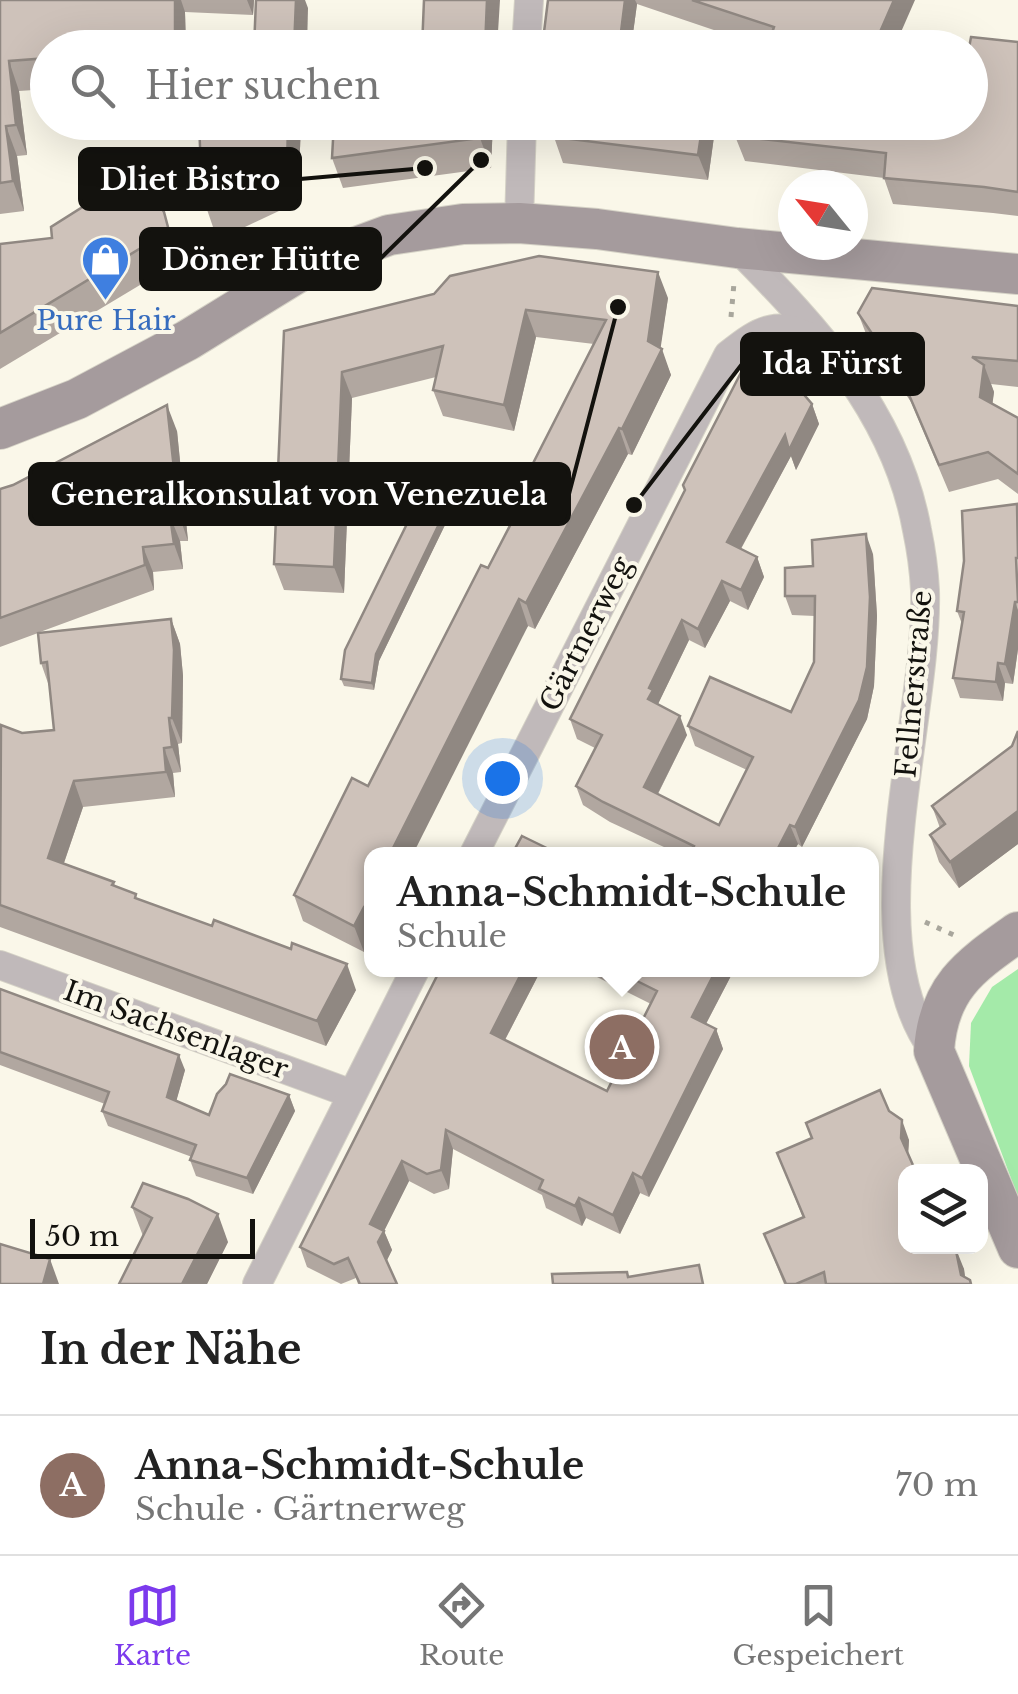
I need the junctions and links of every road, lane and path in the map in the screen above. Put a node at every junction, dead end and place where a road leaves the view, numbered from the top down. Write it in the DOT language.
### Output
graph roads {
  1 [pos="528,0"];
  2 [pos="527,30"];
  3 [pos="522,140"];
  4 [pos="520,223"];
  5 [pos="737,248"];
  6 [pos="1018,274"];
  7 [pos="829,347"];
  8 [pos="728,354"];
  9 [pos="0,430"];
  10 [pos="478,847"];
  11 [pos="1018,932"];
  12 [pos="0,965"];
  13 [pos="412,977"];
  14 [pos="934,1051"];
  15 [pos="352,1094"];
  16 [pos="1018,1248"];
  17 [pos="257,1284"];
  1 -- 2 [label="street"];
  3 -- 4 [label="street"];
  4 -- 5 [label="main road"];
  4 -- 9 [label="main road"];
  5 -- 6 [label="main road"];
  5 -- 7 [label="street, Fellnerstraße"];
  5 -- 8 [label="path"];
  7 -- 8 [label="street"];
  7 -- 14 [label="street, Fellnerstraße"];
  8 -- 10 [label="street, Gärtnerweg"];
  11 -- 14 [label="main road"];
  12 -- 15 [label="street, Im Sachsenlager"];
  13 -- 15 [label="street"];
  14 -- 16 [label="main road"];
  15 -- 17 [label="street"];
}
